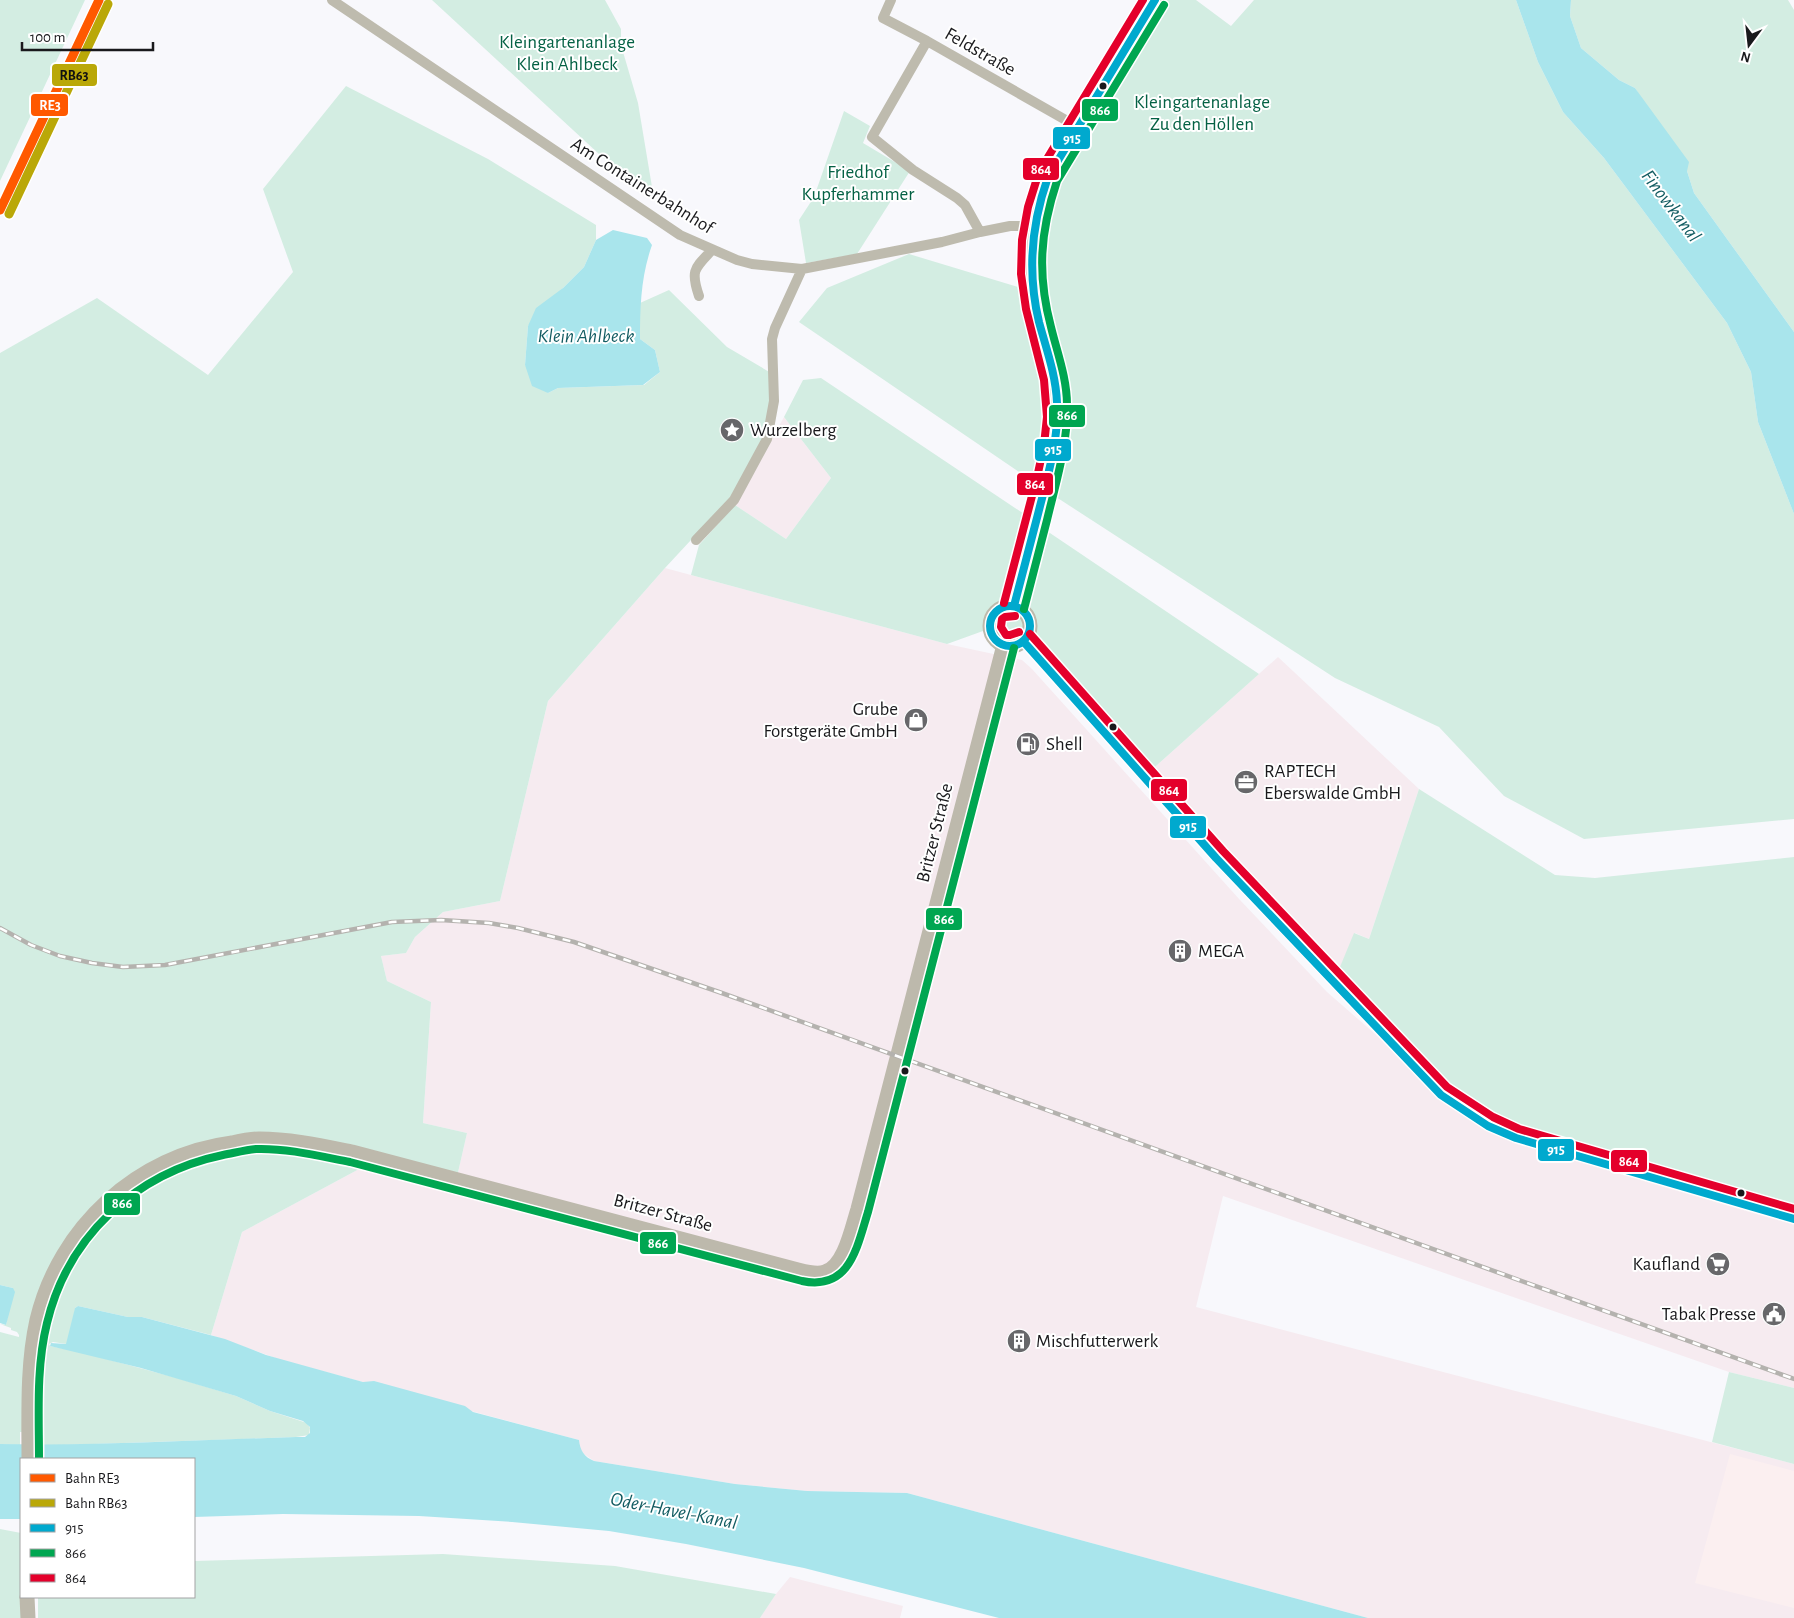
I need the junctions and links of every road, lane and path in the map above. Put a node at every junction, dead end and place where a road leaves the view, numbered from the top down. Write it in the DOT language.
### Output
graph roads {
  1 [pos="332,0"];
  2 [pos="891,0"];
  3 [pos="1154,0"];
  4 [pos="927,41"];
  5 [pos="1078,127"];
  6 [pos="1033,226"];
  7 [pos="980,232"];
  8 [pos="712,250"];
  9 [pos="802,269"];
  10 [pos="700,296"];
  11 [pos="696,540"];
  12 [pos="1014,606"];
  13 [pos="1023,641"];
  14 [pos="1004,645"];
  15 [pos="1794,1220"];
  16 [pos="29,1458"];
  17 [pos="27,1598"];
  18 [pos="28,1618"];
  1 -- 8 [label="street, Am Containerbahnhof"];
  2 -- 4 [label="street, Feldstraße"];
  3 -- 5 [label="main road"];
  4 -- 5 [label="street, Feldstraße"];
  4 -- 7 [label="street"];
  5 -- 6 [label="main road"];
  6 -- 7 [label="street, Am Containerbahnhof"];
  6 -- 12 [label="main road"];
  7 -- 9 [label="street, Am Containerbahnhof"];
  8 -- 9 [label="street, Am Containerbahnhof"];
  8 -- 10 [label="street"];
  9 -- 11 [label="street"];
  12 -- 13 [label="main road"];
  12 -- 14 [label="main road"];
  13 -- 14 [label="main road"];
  13 -- 15 [label="street"];
  14 -- 16 [label="main road, Britzer Straße"];
  17 -- 18 [label="main road"];
}
